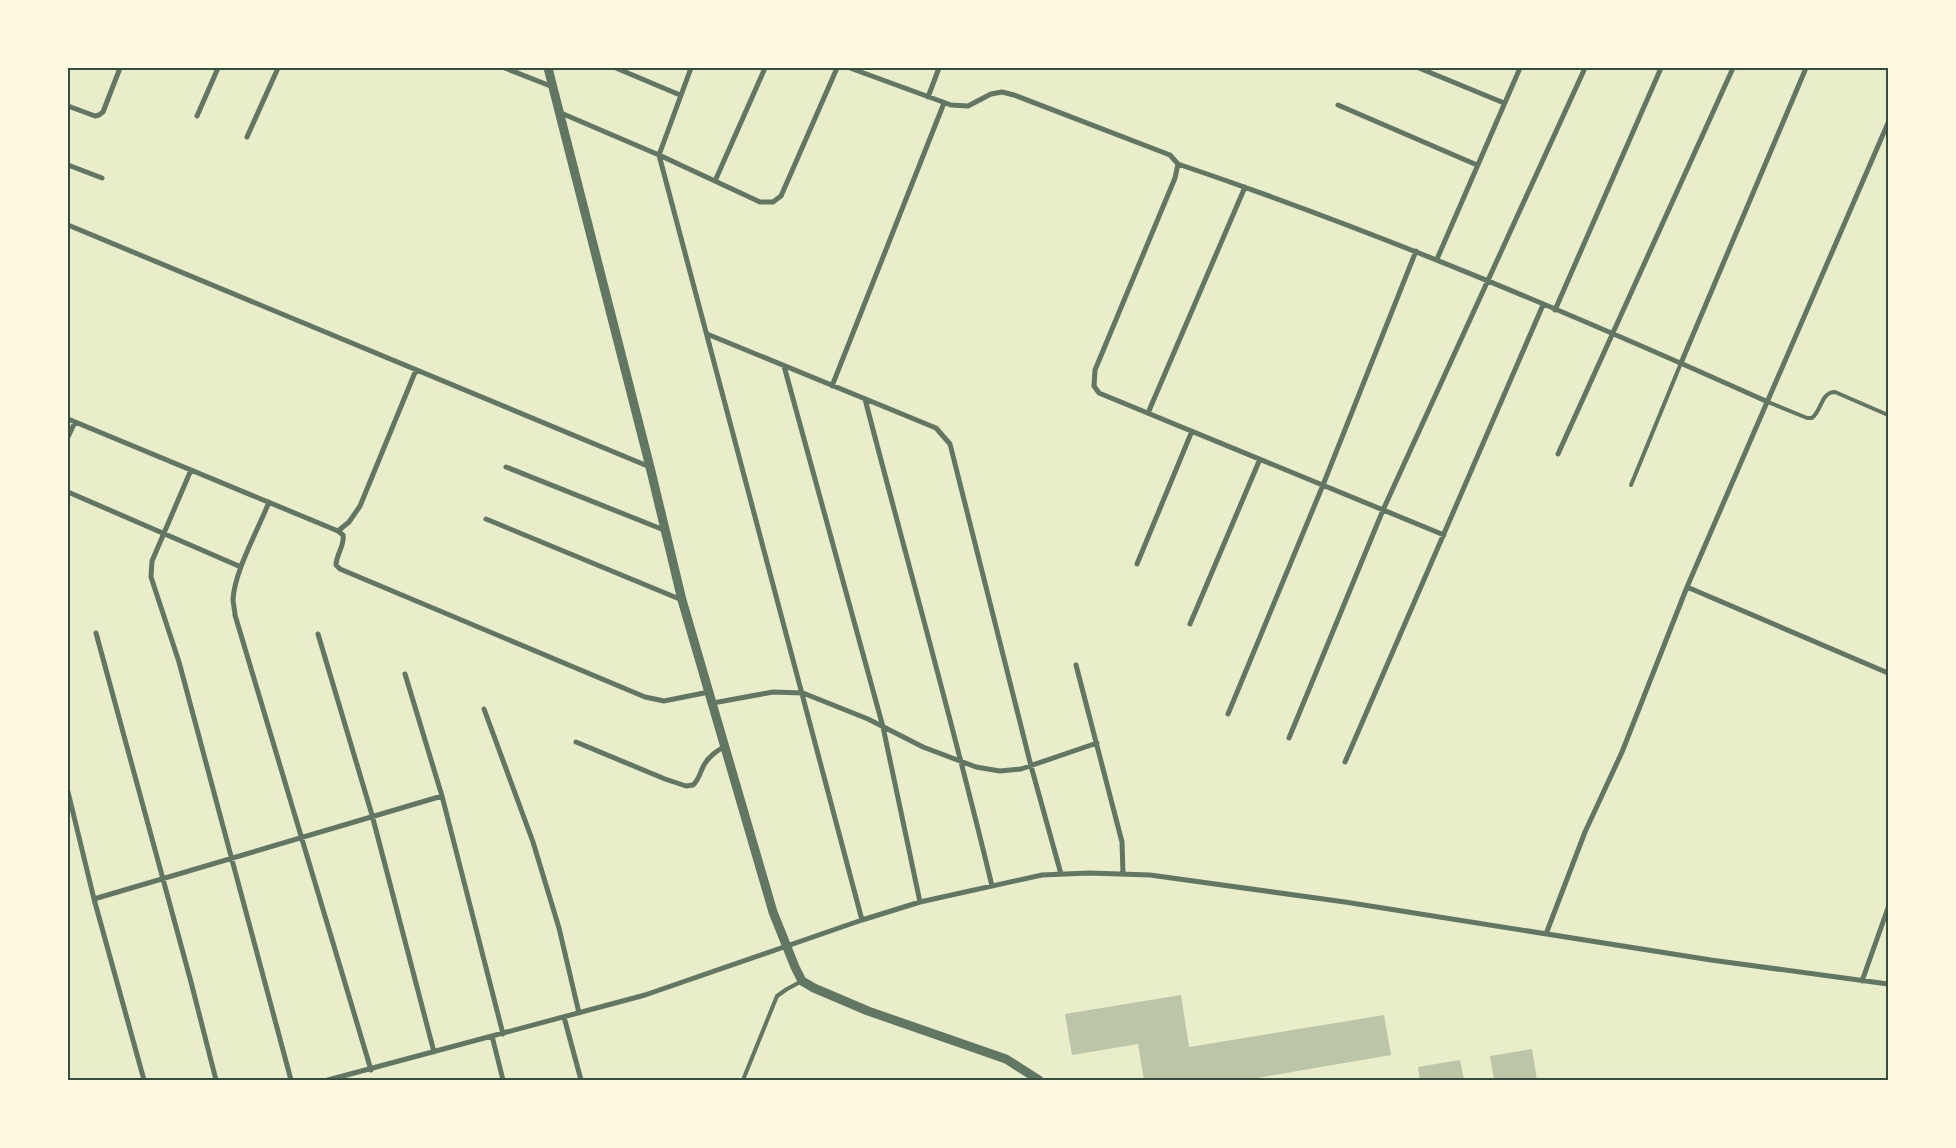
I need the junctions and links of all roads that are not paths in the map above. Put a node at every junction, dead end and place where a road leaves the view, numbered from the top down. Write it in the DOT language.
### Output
graph roads {
  1 [pos="120,68"];
  2 [pos="218,68"];
  3 [pos="278,68"];
  4 [pos="505,68"];
  5 [pos="548,68"];
  6 [pos="616,68"];
  7 [pos="692,68"];
  8 [pos="765,68"];
  9 [pos="837,68"];
  10 [pos="850,68"];
  11 [pos="939,68"];
  12 [pos="1419,68"];
  13 [pos="1520,68"];
  14 [pos="1585,68"];
  15 [pos="1661,68"];
  16 [pos="1733,68"];
  17 [pos="1806,68"];
  18 [pos="554,87"];
  19 [pos="680,95"];
  20 [pos="928,97"];
  21 [pos="944,103"];
  22 [pos="1504,103"];
  23 [pos="1338,105"];
  24 [pos="68,106"];
  25 [pos="561,113"];
  26 [pos="197,116"];
  27 [pos="1888,123"];
  28 [pos="247,137"];
  29 [pos="659,155"];
  30 [pos="1178,164"];
  31 [pos="68,165"];
  32 [pos="1477,165"];
  33 [pos="102,178"];
  34 [pos="716,181"];
  35 [pos="1245,187"];
  36 [pos="68,225"];
  37 [pos="1416,251"];
  38 [pos="1436,259"];
  39 [pos="1487,280"];
  40 [pos="1543,304"];
  41 [pos="1556,310"];
  42 [pos="1613,333"];
  43 [pos="707,334"];
  44 [pos="1681,363"];
  45 [pos="784,366"];
  46 [pos="416,370"];
  47 [pos="832,386"];
  48 [pos="865,399"];
  49 [pos="1768,402"];
  50 [pos="1148,413"];
  51 [pos="1888,415"];
  52 [pos="68,419"];
  53 [pos="74,422"];
  54 [pos="1192,431"];
  55 [pos="68,437"];
  56 [pos="1558,454"];
  57 [pos="1260,459"];
  58 [pos="506,467"];
  59 [pos="650,467"];
  60 [pos="191,470"];
  61 [pos="1323,485"];
  62 [pos="1631,485"];
  63 [pos="68,492"];
  64 [pos="269,502"];
  65 [pos="1383,510"];
  66 [pos="486,519"];
  67 [pos="664,530"];
  68 [pos="338,531"];
  69 [pos="163,532"];
  70 [pos="1444,535"];
  71 [pos="1137,564"];
  72 [pos="241,567"];
  73 [pos="1687,587"];
  74 [pos="682,600"];
  75 [pos="1190,624"];
  76 [pos="96,633"];
  77 [pos="318,634"];
  78 [pos="1076,665"];
  79 [pos="1888,673"];
  80 [pos="405,674"];
  81 [pos="710,692"];
  82 [pos="803,693"];
  83 [pos="712,703"];
  84 [pos="484,709"];
  85 [pos="1228,714"];
  86 [pos="883,727"];
  87 [pos="1289,738"];
  88 [pos="576,742"];
  89 [pos="1097,744"];
  90 [pos="725,746"];
  91 [pos="962,762"];
  92 [pos="1345,762"];
  93 [pos="1031,766"];
  94 [pos="68,792"];
  95 [pos="442,796"];
  96 [pos="372,816"];
  97 [pos="300,836"];
  98 [pos="232,858"];
  99 [pos="1061,874"];
  100 [pos="1123,874"];
  101 [pos="162,879"];
  102 [pos="992,886"];
  103 [pos="94,899"];
  104 [pos="920,902"];
  105 [pos="1888,908"];
  106 [pos="862,920"];
  107 [pos="1546,934"];
  108 [pos="786,946"];
  109 [pos="802,981"];
  110 [pos="1862,981"];
  111 [pos="1888,984"];
  112 [pos="579,1013"];
  113 [pos="564,1017"];
  114 [pos="503,1034"];
  115 [pos="492,1036"];
  116 [pos="434,1052"];
  117 [pos="371,1070"];
  118 [pos="345,1078"];
  119 [pos="144,1080"];
  120 [pos="216,1080"];
  121 [pos="292,1080"];
  122 [pos="328,1080"];
  123 [pos="503,1080"];
  124 [pos="581,1080"];
  125 [pos="743,1080"];
  126 [pos="1039,1080"];
  1 -- 24 [label="street"];
  2 -- 26 [label="street"];
  3 -- 28 [label="street"];
  4 -- 18 [label="street"];
  5 -- 18 [label="street"];
  6 -- 19 [label="street"];
  7 -- 19 [label="street"];
  8 -- 34 [label="street"];
  9 -- 34 [label="street"];
  10 -- 20 [label="street"];
  11 -- 20 [label="street"];
  12 -- 22 [label="street"];
  13 -- 22 [label="street"];
  14 -- 39 [label="street"];
  15 -- 41 [label="street"];
  16 -- 42 [label="street"];
  17 -- 44 [label="street"];
  18 -- 25 [label="street"];
  19 -- 29 [label="street"];
  20 -- 21 [label="street"];
  21 -- 30 [label="street"];
  21 -- 47 [label="street"];
  22 -- 32 [label="street"];
  23 -- 32 [label="street"];
  25 -- 29 [label="street"];
  25 -- 59 [label="street"];
  27 -- 49 [label="street"];
  29 -- 34 [label="street"];
  29 -- 43 [label="street"];
  30 -- 35 [label="street"];
  30 -- 50 [label="street"];
  31 -- 33 [label="street"];
  32 -- 38 [label="street"];
  35 -- 37 [label="street"];
  35 -- 50 [label="street"];
  36 -- 46 [label="street"];
  37 -- 38 [label="street"];
  37 -- 61 [label="street"];
  38 -- 39 [label="street"];
  39 -- 40 [label="street"];
  39 -- 65 [label="street"];
  40 -- 41 [label="street"];
  40 -- 70 [label="street"];
  41 -- 42 [label="street"];
  42 -- 44 [label="street"];
  42 -- 56 [label="street"];
  43 -- 45 [label="street"];
  43 -- 82 [label="street"];
  44 -- 49 [label="street"];
  44 -- 62 [label="lane"];
  45 -- 47 [label="street"];
  45 -- 86 [label="street"];
  46 -- 59 [label="street"];
  46 -- 68 [label="street"];
  47 -- 48 [label="street"];
  48 -- 91 [label="street"];
  48 -- 93 [label="street"];
  49 -- 51 [label="lane"];
  49 -- 73 [label="street"];
  50 -- 54 [label="street"];
  52 -- 53 [label="street"];
  53 -- 55 [label="street"];
  53 -- 60 [label="street"];
  54 -- 57 [label="street"];
  54 -- 71 [label="street"];
  57 -- 61 [label="street"];
  57 -- 75 [label="street"];
  58 -- 67 [label="street"];
  59 -- 67 [label="street"];
  60 -- 64 [label="street"];
  60 -- 69 [label="street"];
  61 -- 65 [label="street"];
  61 -- 85 [label="street"];
  63 -- 69 [label="street"];
  64 -- 68 [label="street"];
  64 -- 72 [label="street"];
  65 -- 70 [label="street"];
  65 -- 87 [label="street"];
  66 -- 74 [label="street"];
  67 -- 74 [label="street"];
  68 -- 81 [label="street"];
  69 -- 72 [label="street"];
  69 -- 98 [label="street"];
  70 -- 92 [label="street"];
  72 -- 97 [label="street"];
  73 -- 79 [label="street"];
  73 -- 107 [label="street"];
  74 -- 81 [label="street"];
  76 -- 101 [label="street"];
  77 -- 96 [label="street"];
  78 -- 89 [label="street"];
  80 -- 95 [label="street"];
  81 -- 83 [label="street"];
  82 -- 83 [label="street"];
  82 -- 86 [label="street"];
  82 -- 106 [label="street"];
  83 -- 90 [label="street"];
  84 -- 112 [label="street"];
  86 -- 91 [label="street"];
  86 -- 104 [label="street"];
  88 -- 90 [label="street"];
  89 -- 93 [label="street"];
  89 -- 100 [label="street"];
  90 -- 108 [label="street"];
  91 -- 93 [label="street"];
  91 -- 102 [label="street"];
  93 -- 99 [label="street"];
  94 -- 103 [label="street"];
  95 -- 96 [label="street"];
  95 -- 114 [label="street"];
  96 -- 97 [label="street"];
  96 -- 116 [label="street"];
  97 -- 98 [label="street"];
  97 -- 117 [label="street"];
  98 -- 101 [label="street"];
  98 -- 121 [label="street"];
  99 -- 100 [label="street"];
  99 -- 102 [label="street"];
  100 -- 107 [label="street"];
  101 -- 103 [label="street"];
  101 -- 120 [label="street"];
  102 -- 104 [label="street"];
  103 -- 119 [label="street"];
  104 -- 106 [label="street"];
  105 -- 110 [label="street"];
  106 -- 108 [label="street"];
  107 -- 110 [label="street"];
  108 -- 109 [label="street"];
  108 -- 112 [label="street"];
  109 -- 125 [label="lane"];
  109 -- 126 [label="street"];
  110 -- 111 [label="street"];
  112 -- 113 [label="street"];
  113 -- 114 [label="street"];
  113 -- 124 [label="street"];
  114 -- 115 [label="street"];
  115 -- 116 [label="street"];
  115 -- 123 [label="street"];
  116 -- 117 [label="street"];
  117 -- 118 [label="street"];
  118 -- 122 [label="street"];
}
